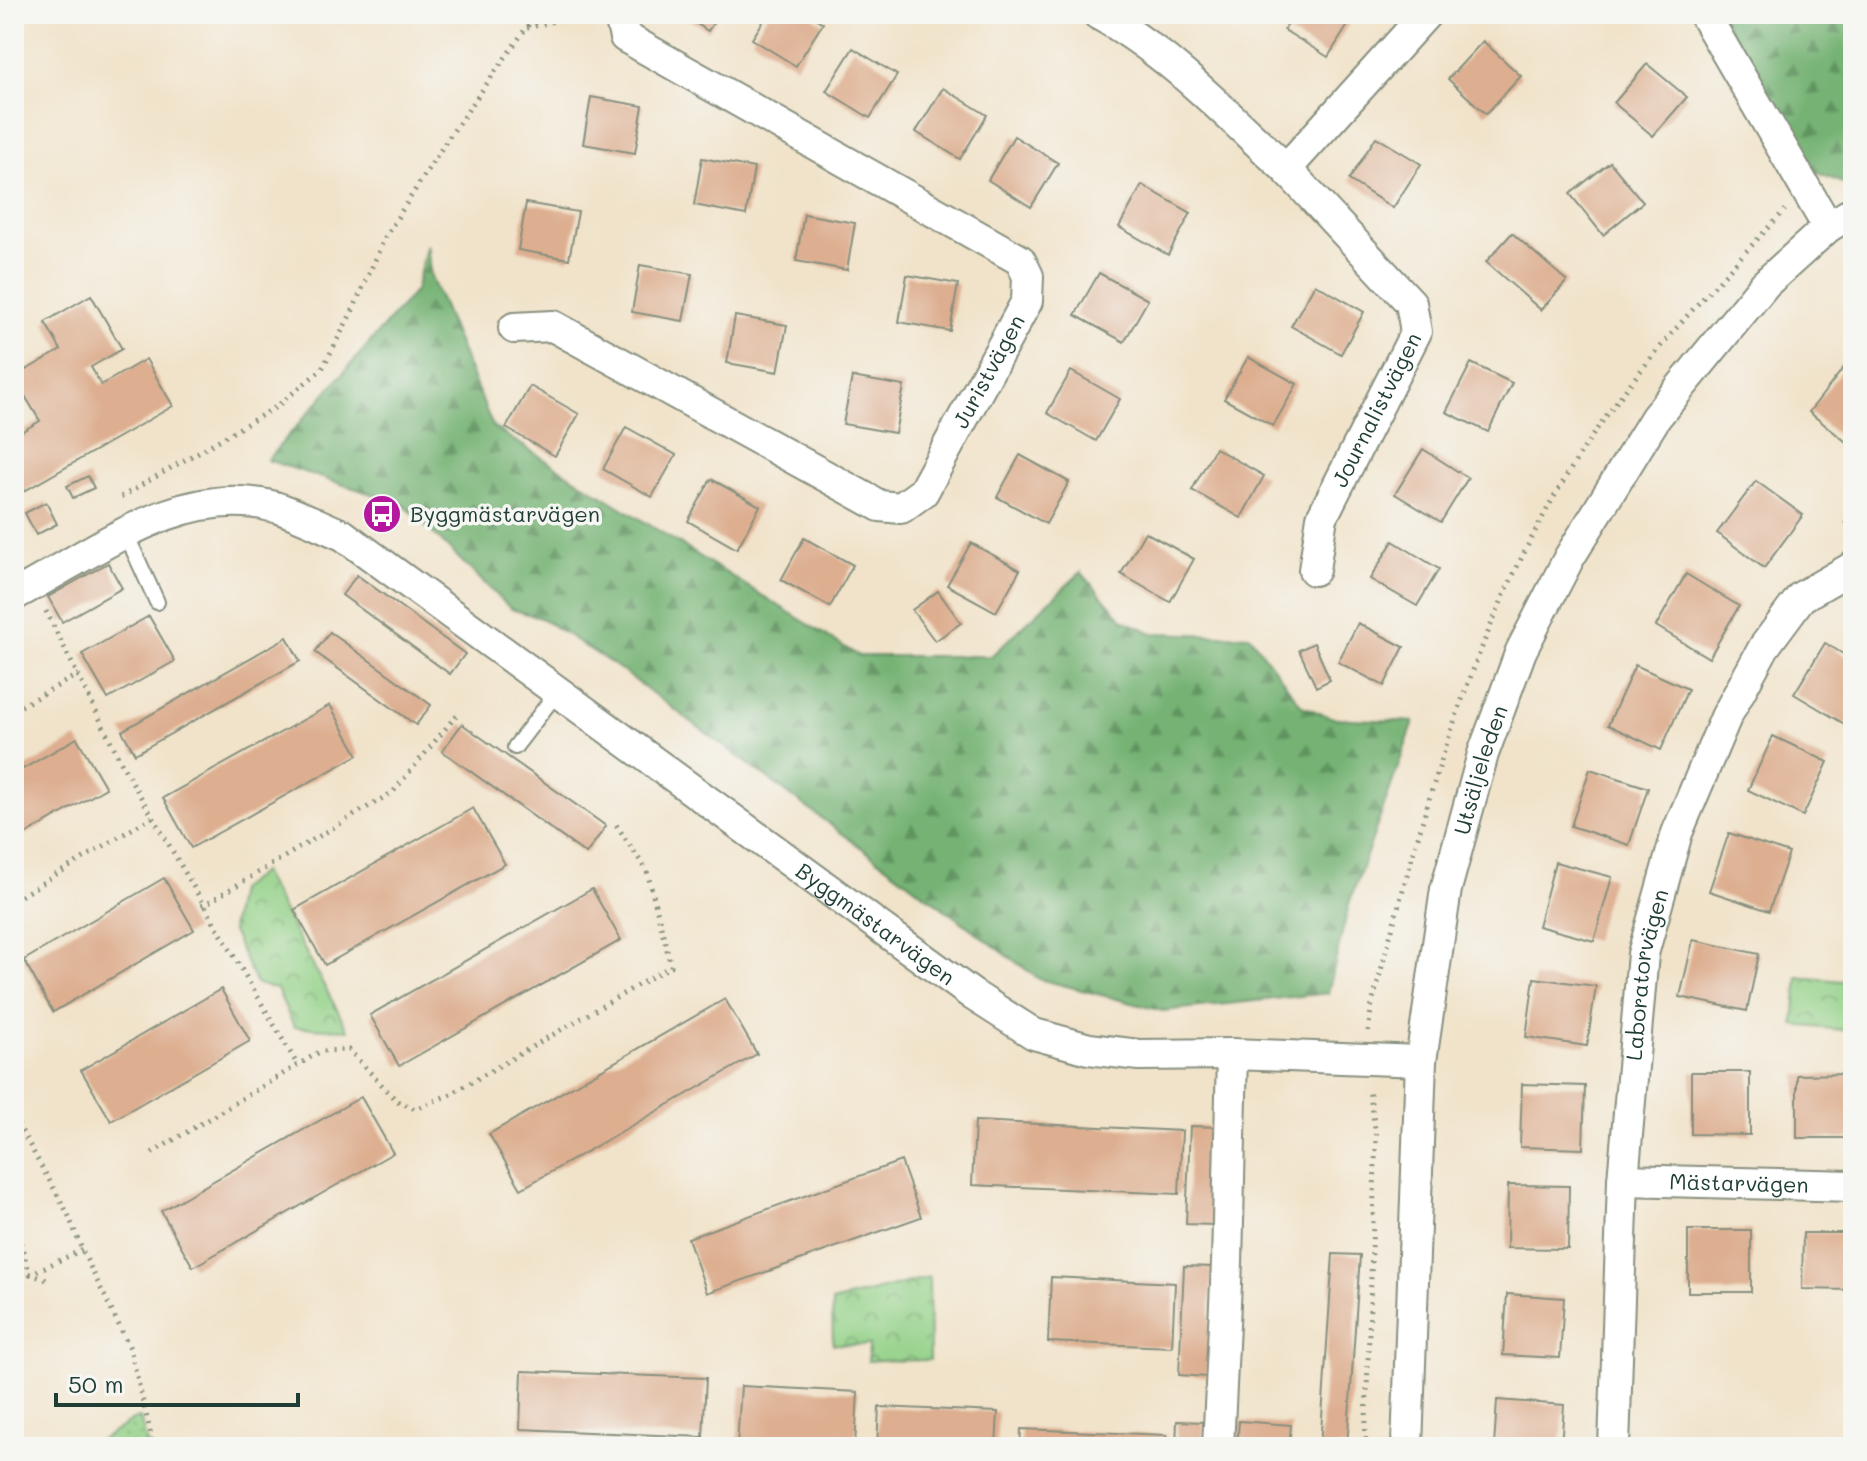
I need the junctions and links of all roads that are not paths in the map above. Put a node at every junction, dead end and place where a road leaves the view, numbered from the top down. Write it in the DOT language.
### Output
graph roads {
  1 [pos="1098,14"];
  2 [pos="1426,14"];
  3 [pos="1704,14"];
  4 [pos="620,17"];
  5 [pos="1286,169"];
  6 [pos="1840,219"];
  7 [pos="514,328"];
  8 [pos="126,534"];
  9 [pos="1853,567"];
  10 [pos="1314,570"];
  11 [pos="23,590"];
  12 [pos="157,602"];
  13 [pos="558,691"];
  14 [pos="515,747"];
  15 [pos="1232,1054"];
  16 [pos="1421,1061"];
  17 [pos="1623,1180"];
  18 [pos="1853,1186"];
  19 [pos="1218,1447"];
  20 [pos="1407,1447"];
  21 [pos="1614,1447"];
  1 -- 5 [label="street"];
  2 -- 5 [label="street"];
  3 -- 6 [label="street"];
  4 -- 7 [label="street, Juristvägen"];
  5 -- 10 [label="street, Journalistvägen"];
  6 -- 16 [label="street, Utsäljeleden"];
  8 -- 11 [label="street, Byggmästarvägen"];
  8 -- 12 [label="lane"];
  8 -- 13 [label="street, Byggmästarvägen"];
  9 -- 17 [label="street, Laboratorvägen"];
  13 -- 14 [label="lane"];
  13 -- 15 [label="street, Byggmästarvägen"];
  15 -- 16 [label="street, Byggmästarvägen"];
  15 -- 19 [label="street"];
  16 -- 20 [label="street, Utsäljeleden"];
  17 -- 18 [label="street, Mästarvägen"];
  17 -- 21 [label="street, Laboratorvägen"];
}
